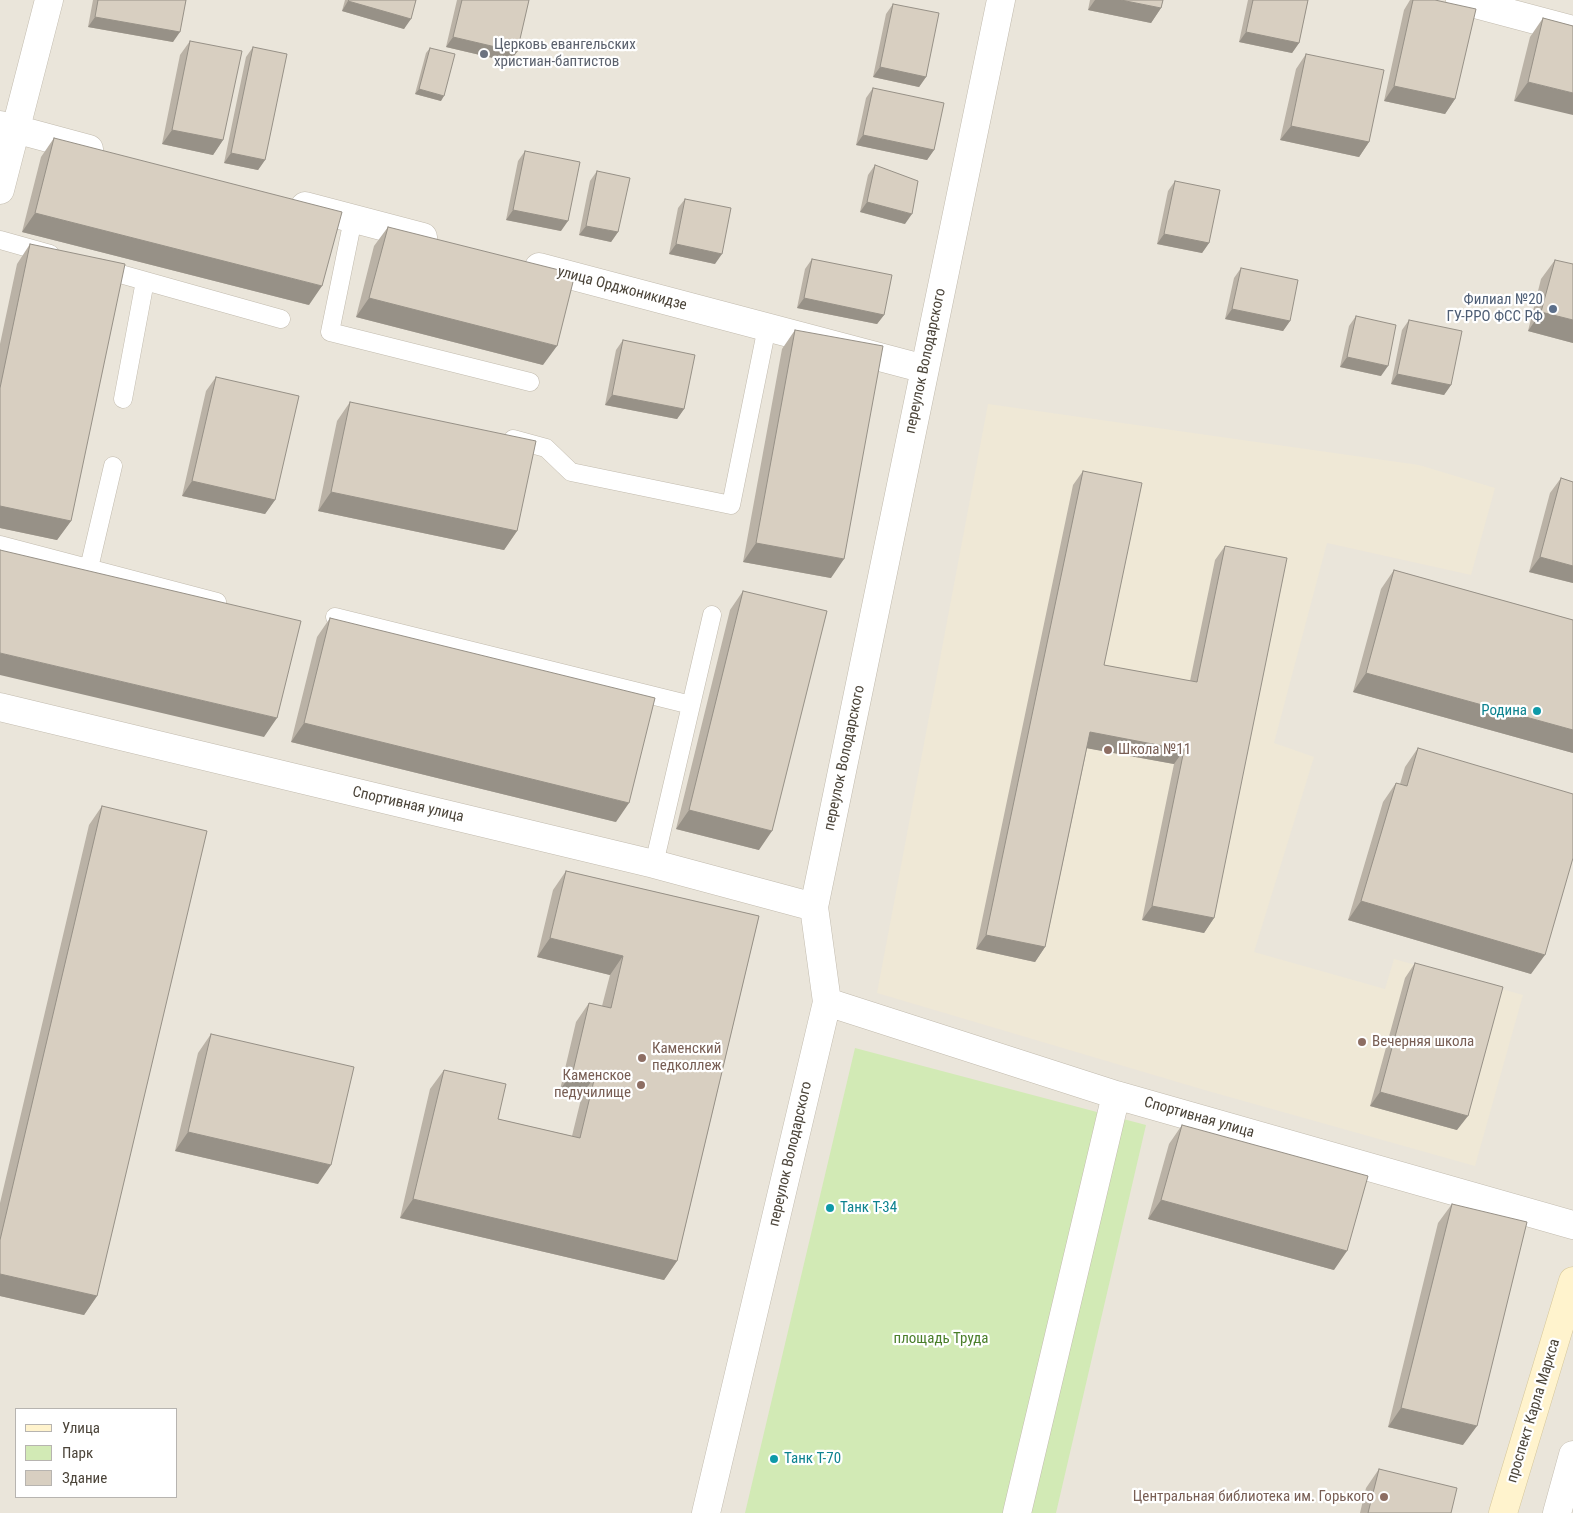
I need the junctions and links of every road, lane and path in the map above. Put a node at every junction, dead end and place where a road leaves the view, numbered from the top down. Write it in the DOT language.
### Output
graph roads {
  1 [pos="49,0"];
  2 [pos="1001,0"];
  3 [pos="1460,0"];
  4 [pos="1573,30"];
  5 [pos="8,128"];
  6 [pos="112,155"];
  7 [pos="0,190"];
  8 [pos="286,201"];
  9 [pos="353,219"];
  10 [pos="0,240"];
  11 [pos="450,244"];
  12 [pos="63,258"];
  13 [pos="517,262"];
  14 [pos="81,263"];
  15 [pos="145,281"];
  16 [pos="282,318"];
  17 [pos="767,327"];
  18 [pos="924,369"];
  19 [pos="530,382"];
  20 [pos="123,400"];
  21 [pos="499,436"];
  22 [pos="113,466"];
  23 [pos="0,545"];
  24 [pos="89,568"];
  25 [pos="233,606"];
  26 [pos="712,615"];
  27 [pos="335,617"];
  28 [pos="691,706"];
  29 [pos="0,707"];
  30 [pos="654,864"];
  31 [pos="814,907"];
  32 [pos="827,1002"];
  33 [pos="1116,1094"];
  34 [pos="1573,1225"];
  35 [pos="1573,1281"];
  36 [pos="1573,1454"];
  37 [pos="706,1513"];
  38 [pos="1017,1513"];
  39 [pos="1503,1513"];
  40 [pos="1556,1513"];
  1 -- 5 [label="street"];
  2 -- 18 [label="street, переулок Володарского"];
  3 -- 4 [label="street"];
  5 -- 6 [label="street"];
  5 -- 7 [label="street"];
  8 -- 9 [label="street"];
  9 -- 11 [label="street"];
  9 -- 19 [label="lane"];
  10 -- 12 [label="lane"];
  13 -- 17 [label="street, улица Орджоникидзе"];
  14 -- 15 [label="lane"];
  15 -- 16 [label="lane"];
  15 -- 20 [label="lane"];
  17 -- 18 [label="street, улица Орджоникидзе"];
  17 -- 21 [label="lane"];
  18 -- 31 [label="street, переулок Володарского"];
  22 -- 24 [label="lane"];
  23 -- 24 [label="lane"];
  24 -- 25 [label="lane"];
  26 -- 28 [label="lane"];
  27 -- 28 [label="lane"];
  28 -- 30 [label="lane"];
  29 -- 30 [label="street, Спортивная улица"];
  30 -- 31 [label="street, Спортивная улица"];
  31 -- 32 [label="street, переулок Володарского"];
  32 -- 33 [label="street, Спортивная улица"];
  32 -- 37 [label="street, переулок Володарского"];
  33 -- 34 [label="street, Спортивная улица"];
  33 -- 38 [label="street"];
  35 -- 39 [label="street, проспект Карла Маркса"];
  36 -- 40 [label="street"];
}
